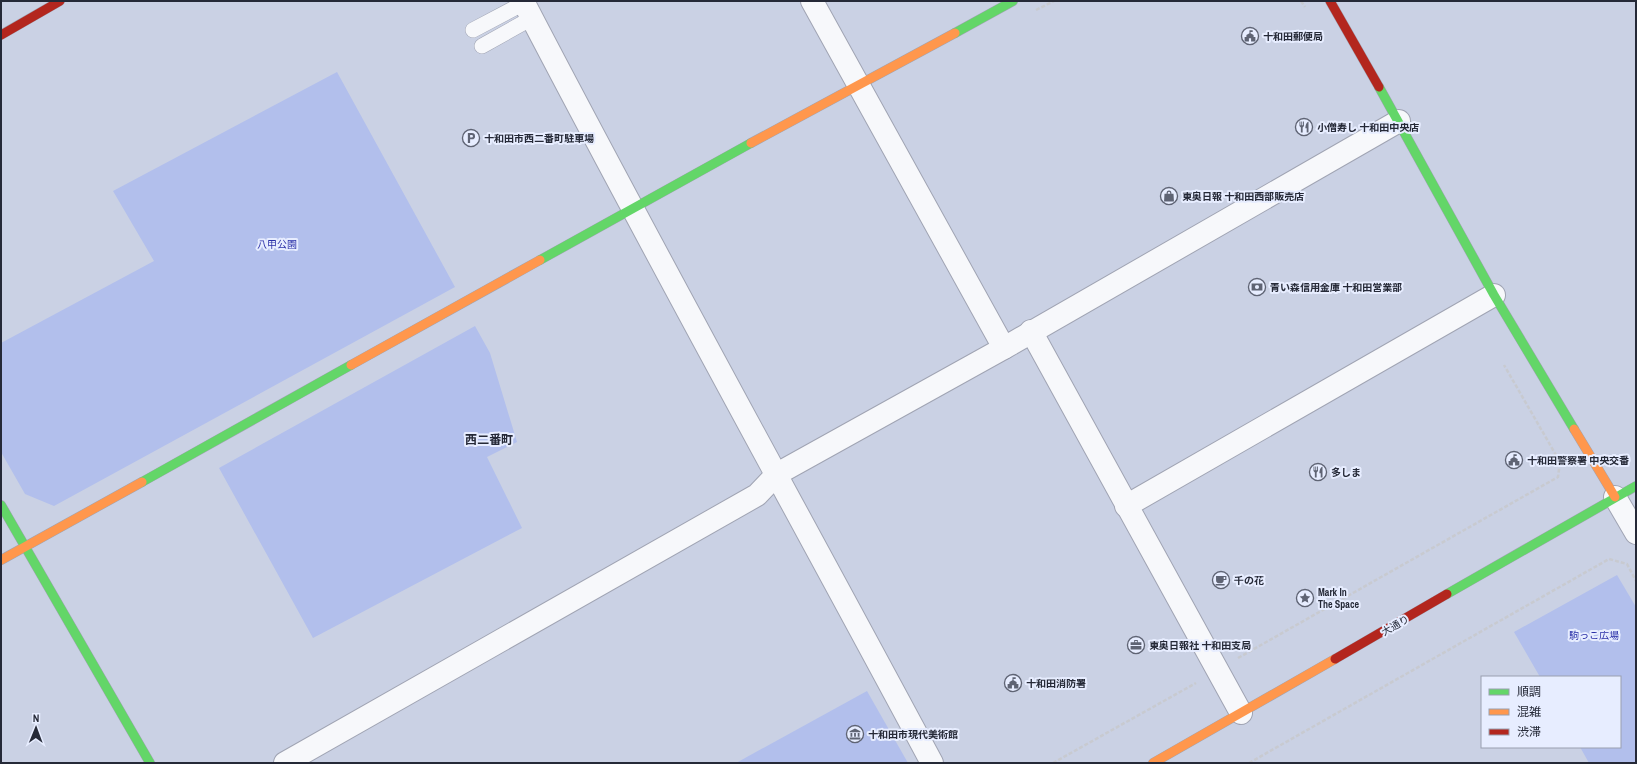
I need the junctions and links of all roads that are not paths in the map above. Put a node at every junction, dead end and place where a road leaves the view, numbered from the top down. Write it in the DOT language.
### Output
graph roads {
  1 [pos="60,1"];
  2 [pos="812,1"];
  3 [pos="1013,1"];
  4 [pos="1330,1"];
  5 [pos="526,8"];
  6 [pos="473,30"];
  7 [pos="1,35"];
  8 [pos="482,46"];
  9 [pos="859,84"];
  10 [pos="1399,120"];
  11 [pos="631,209"];
  12 [pos="1494,295"];
  13 [pos="1031,331"];
  14 [pos="1004,348"];
  15 [pos="777,474"];
  16 [pos="1636,486"];
  17 [pos="1615,498"];
  18 [pos="1,505"];
  19 [pos="1126,506"];
  20 [pos="1636,533"];
  21 [pos="25,547"];
  22 [pos="1,560"];
  23 [pos="1241,713"];
  24 [pos="150,763"];
  25 [pos="285,763"];
  26 [pos="932,763"];
  27 [pos="1153,763"];
  1 -- 7 [label="main road"];
  2 -- 9 [label="street"];
  3 -- 9 [label="main road"];
  4 -- 10 [label="main road"];
  5 -- 6 [label="lane"];
  5 -- 8 [label="lane"];
  5 -- 11 [label="street"];
  9 -- 11 [label="main road"];
  9 -- 14 [label="street"];
  10 -- 12 [label="main road"];
  10 -- 13 [label="street"];
  11 -- 15 [label="street"];
  11 -- 21 [label="main road"];
  12 -- 17 [label="main road"];
  12 -- 19 [label="street"];
  13 -- 14 [label="street"];
  13 -- 19 [label="street"];
  14 -- 15 [label="street"];
  15 -- 25 [label="street"];
  15 -- 26 [label="street"];
  16 -- 17 [label="main road, 大通り"];
  17 -- 20 [label="street"];
  17 -- 23 [label="main road, 大通り"];
  18 -- 21 [label="main road"];
  19 -- 23 [label="street"];
  21 -- 22 [label="main road"];
  21 -- 24 [label="main road"];
  23 -- 27 [label="main road, 大通り"];
}
